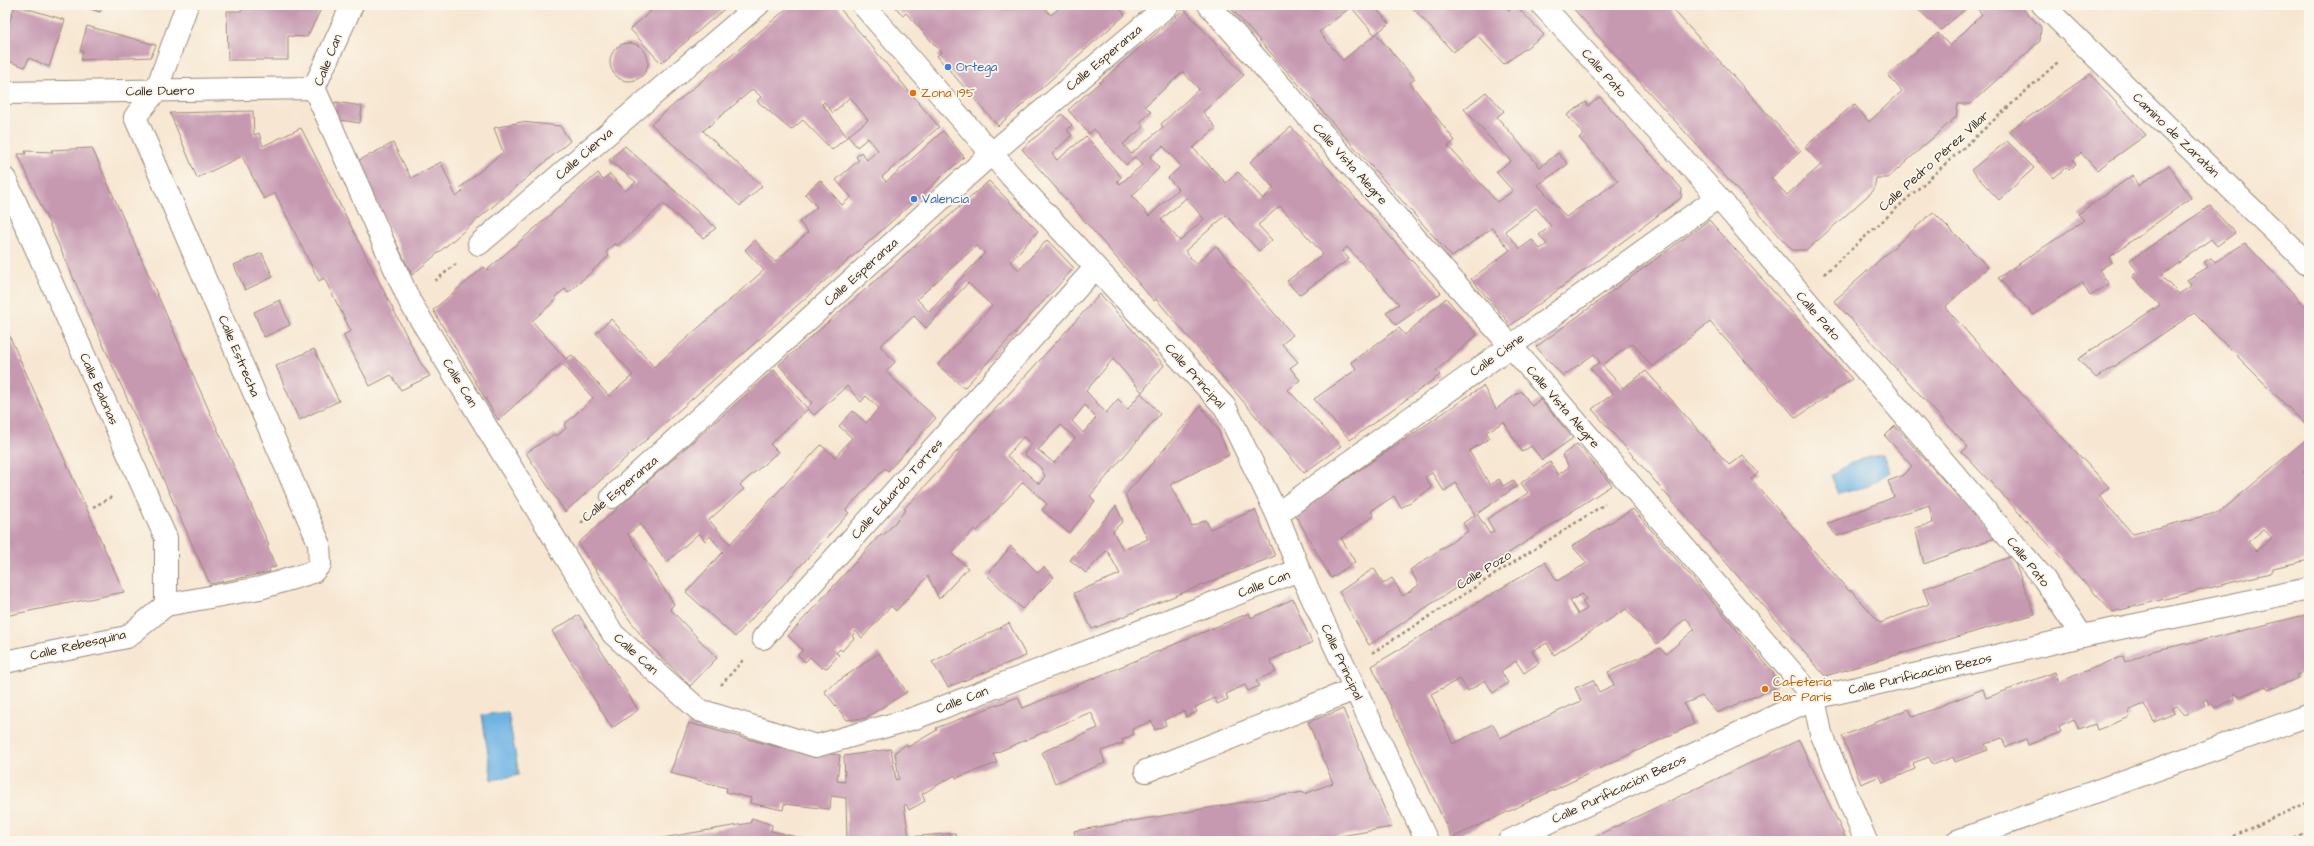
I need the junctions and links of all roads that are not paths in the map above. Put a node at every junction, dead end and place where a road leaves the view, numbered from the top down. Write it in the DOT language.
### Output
graph roads {
  1 [pos="187,5"];
  2 [pos="352,5"];
  3 [pos="758,5"];
  4 [pos="863,5"];
  5 [pos="1168,5"];
  6 [pos="1209,5"];
  7 [pos="1542,5"];
  8 [pos="2043,5"];
  9 [pos="314,88"];
  10 [pos="156,91"];
  11 [pos="5,94"];
  12 [pos="991,154"];
  13 [pos="5,179"];
  14 [pos="1718,198"];
  15 [pos="479,244"];
  16 [pos="2309,264"];
  17 [pos="1095,268"];
  18 [pos="1510,345"];
  19 [pos="612,497"];
  20 [pos="1277,514"];
  21 [pos="1299,570"];
  22 [pos="2309,589"];
  23 [pos="166,605"];
  24 [pos="2082,636"];
  25 [pos="763,638"];
  26 [pos="5,662"];
  27 [pos="1355,689"];
  28 [pos="1814,698"];
  29 [pos="2309,715"];
  30 [pos="1146,771"];
  31 [pos="1427,841"];
  32 [pos="1509,841"];
  33 [pos="1866,841"];
  34 [pos="1957,841"];
  1 -- 10 [label="street, Calle Estrecha"];
  2 -- 9 [label="street, Calle Can"];
  3 -- 15 [label="street, Calle Cierva"];
  4 -- 12 [label="street, Calle Principal"];
  5 -- 12 [label="street, Calle Esperanza"];
  6 -- 18 [label="street, Calle Vista Alegre"];
  7 -- 14 [label="street, Calle Pato"];
  8 -- 16 [label="street, Camino de Zaratán"];
  9 -- 10 [label="street, Calle Duero"];
  9 -- 21 [label="street, Calle Can"];
  10 -- 11 [label="street, Calle Duero"];
  10 -- 23 [label="street, Calle Estrecha"];
  12 -- 17 [label="street, Calle Principal"];
  12 -- 19 [label="street, Calle Esperanza"];
  13 -- 23 [label="street, Calle Balonas"];
  14 -- 18 [label="street, Calle Cisne"];
  14 -- 24 [label="street, Calle Pato"];
  17 -- 20 [label="street, Calle Principal"];
  17 -- 25 [label="street, Calle Eduardo Torres"];
  18 -- 20 [label="street, Calle Cisne"];
  18 -- 28 [label="street, Calle Vista Alegre"];
  20 -- 21 [label="street, Calle Principal"];
  21 -- 27 [label="street, Calle Principal"];
  22 -- 24 [label="street, Calle Purificación Bezos"];
  23 -- 26 [label="street, Calle Rebesquina"];
  24 -- 28 [label="street, Calle Purificación Bezos"];
  27 -- 30 [label="street"];
  27 -- 31 [label="street, Calle Principal"];
  28 -- 32 [label="street, Calle Purificación Bezos"];
  28 -- 33 [label="street"];
  29 -- 34 [label="street"];
}
